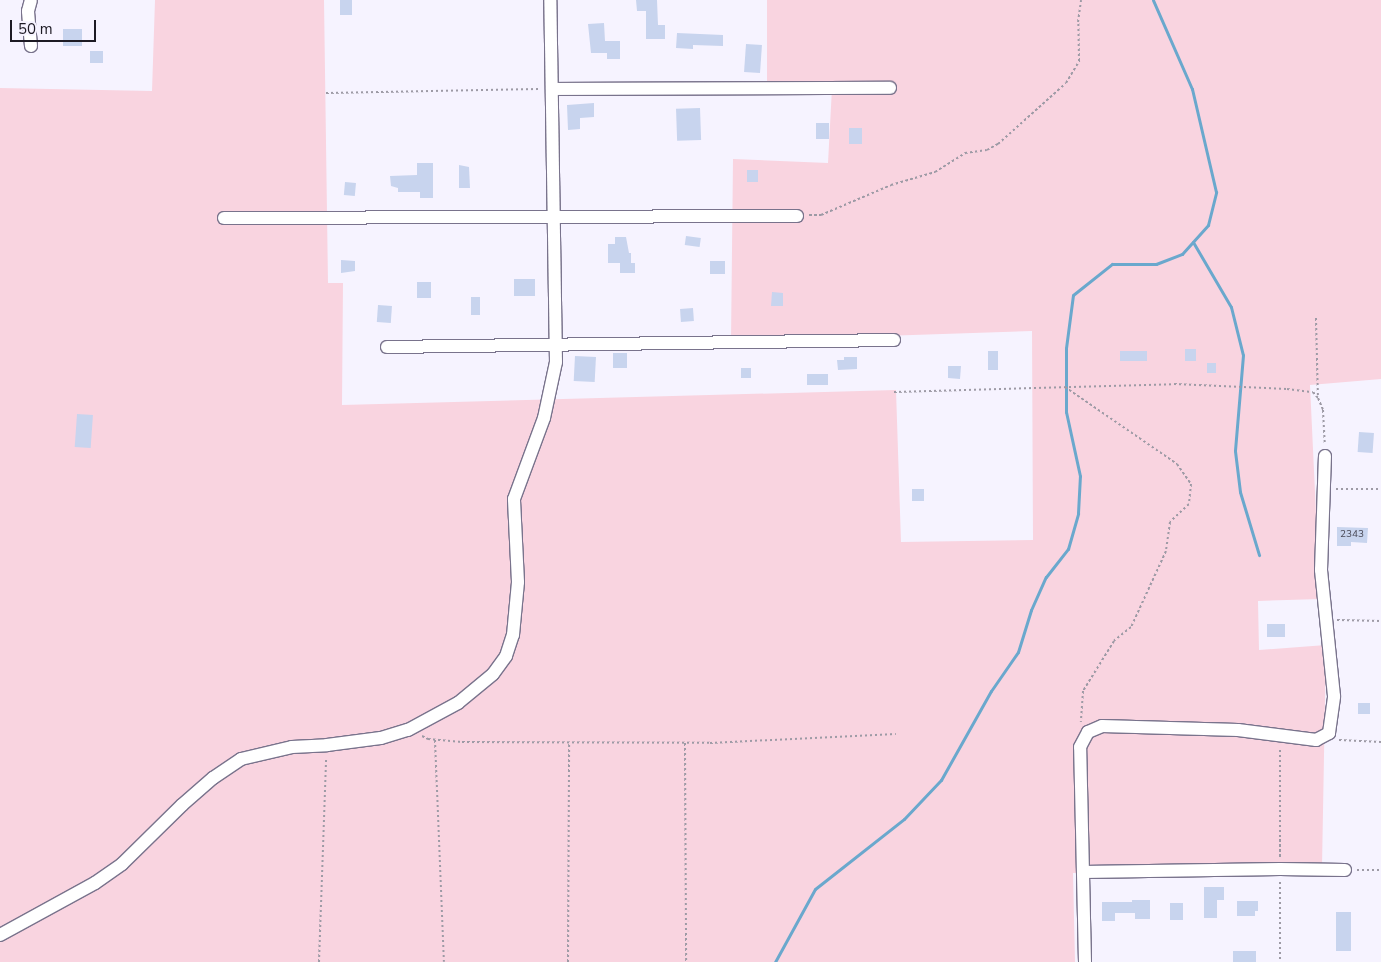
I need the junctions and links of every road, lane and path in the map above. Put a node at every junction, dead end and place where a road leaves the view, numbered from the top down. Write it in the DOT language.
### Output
graph roads {
  1 [pos="31,0"];
  2 [pos="550,0"];
  3 [pos="1081,0"];
  4 [pos="30,46"];
  5 [pos="890,88"];
  6 [pos="552,89"];
  7 [pos="326,92"];
  8 [pos="797,216"];
  9 [pos="555,217"];
  10 [pos="224,218"];
  11 [pos="1316,318"];
  12 [pos="894,340"];
  13 [pos="557,345"];
  14 [pos="387,346"];
  15 [pos="1065,387"];
  16 [pos="894,392"];
  17 [pos="1318,398"];
  18 [pos="1325,456"];
  19 [pos="1324,489"];
  20 [pos="1381,489"];
  21 [pos="1325,620"];
  22 [pos="1381,621"];
  23 [pos="1081,728"];
  24 [pos="408,730"];
  25 [pos="896,734"];
  26 [pos="1280,737"];
  27 [pos="435,739"];
  28 [pos="1316,740"];
  29 [pos="1381,742"];
  30 [pos="569,743"];
  31 [pos="685,743"];
  32 [pos="327,746"];
  33 [pos="1280,869"];
  34 [pos="1345,870"];
  35 [pos="1381,870"];
  36 [pos="1084,872"];
  37 [pos="0,935"];
  38 [pos="319,962"];
  39 [pos="444,962"];
  40 [pos="568,962"];
  41 [pos="686,962"];
  42 [pos="1085,962"];
  43 [pos="1280,962"];
  1 -- 4 [label="street"];
  2 -- 6 [label="street"];
  3 -- 8 [label="path"];
  5 -- 6 [label="street"];
  6 -- 7 [label="path"];
  6 -- 9 [label="street"];
  8 -- 9 [label="street"];
  9 -- 10 [label="street"];
  9 -- 13 [label="street"];
  11 -- 17 [label="path"];
  12 -- 13 [label="street"];
  13 -- 14 [label="street"];
  13 -- 24 [label="street"];
  15 -- 16 [label="path"];
  15 -- 17 [label="path"];
  15 -- 23 [label="path"];
  17 -- 18 [label="path"];
  18 -- 19 [label="street"];
  19 -- 20 [label="path"];
  19 -- 21 [label="street"];
  21 -- 22 [label="path"];
  21 -- 28 [label="street"];
  24 -- 27 [label="path"];
  24 -- 32 [label="street"];
  25 -- 31 [label="path"];
  26 -- 28 [label="street"];
  26 -- 33 [label="path"];
  26 -- 36 [label="street"];
  27 -- 30 [label="path"];
  27 -- 39 [label="path"];
  28 -- 29 [label="path"];
  30 -- 31 [label="path"];
  30 -- 40 [label="path"];
  31 -- 41 [label="path"];
  32 -- 37 [label="street"];
  32 -- 38 [label="path"];
  33 -- 34 [label="street"];
  33 -- 36 [label="street"];
  33 -- 43 [label="path"];
  34 -- 35 [label="path"];
  36 -- 42 [label="street"];
}
